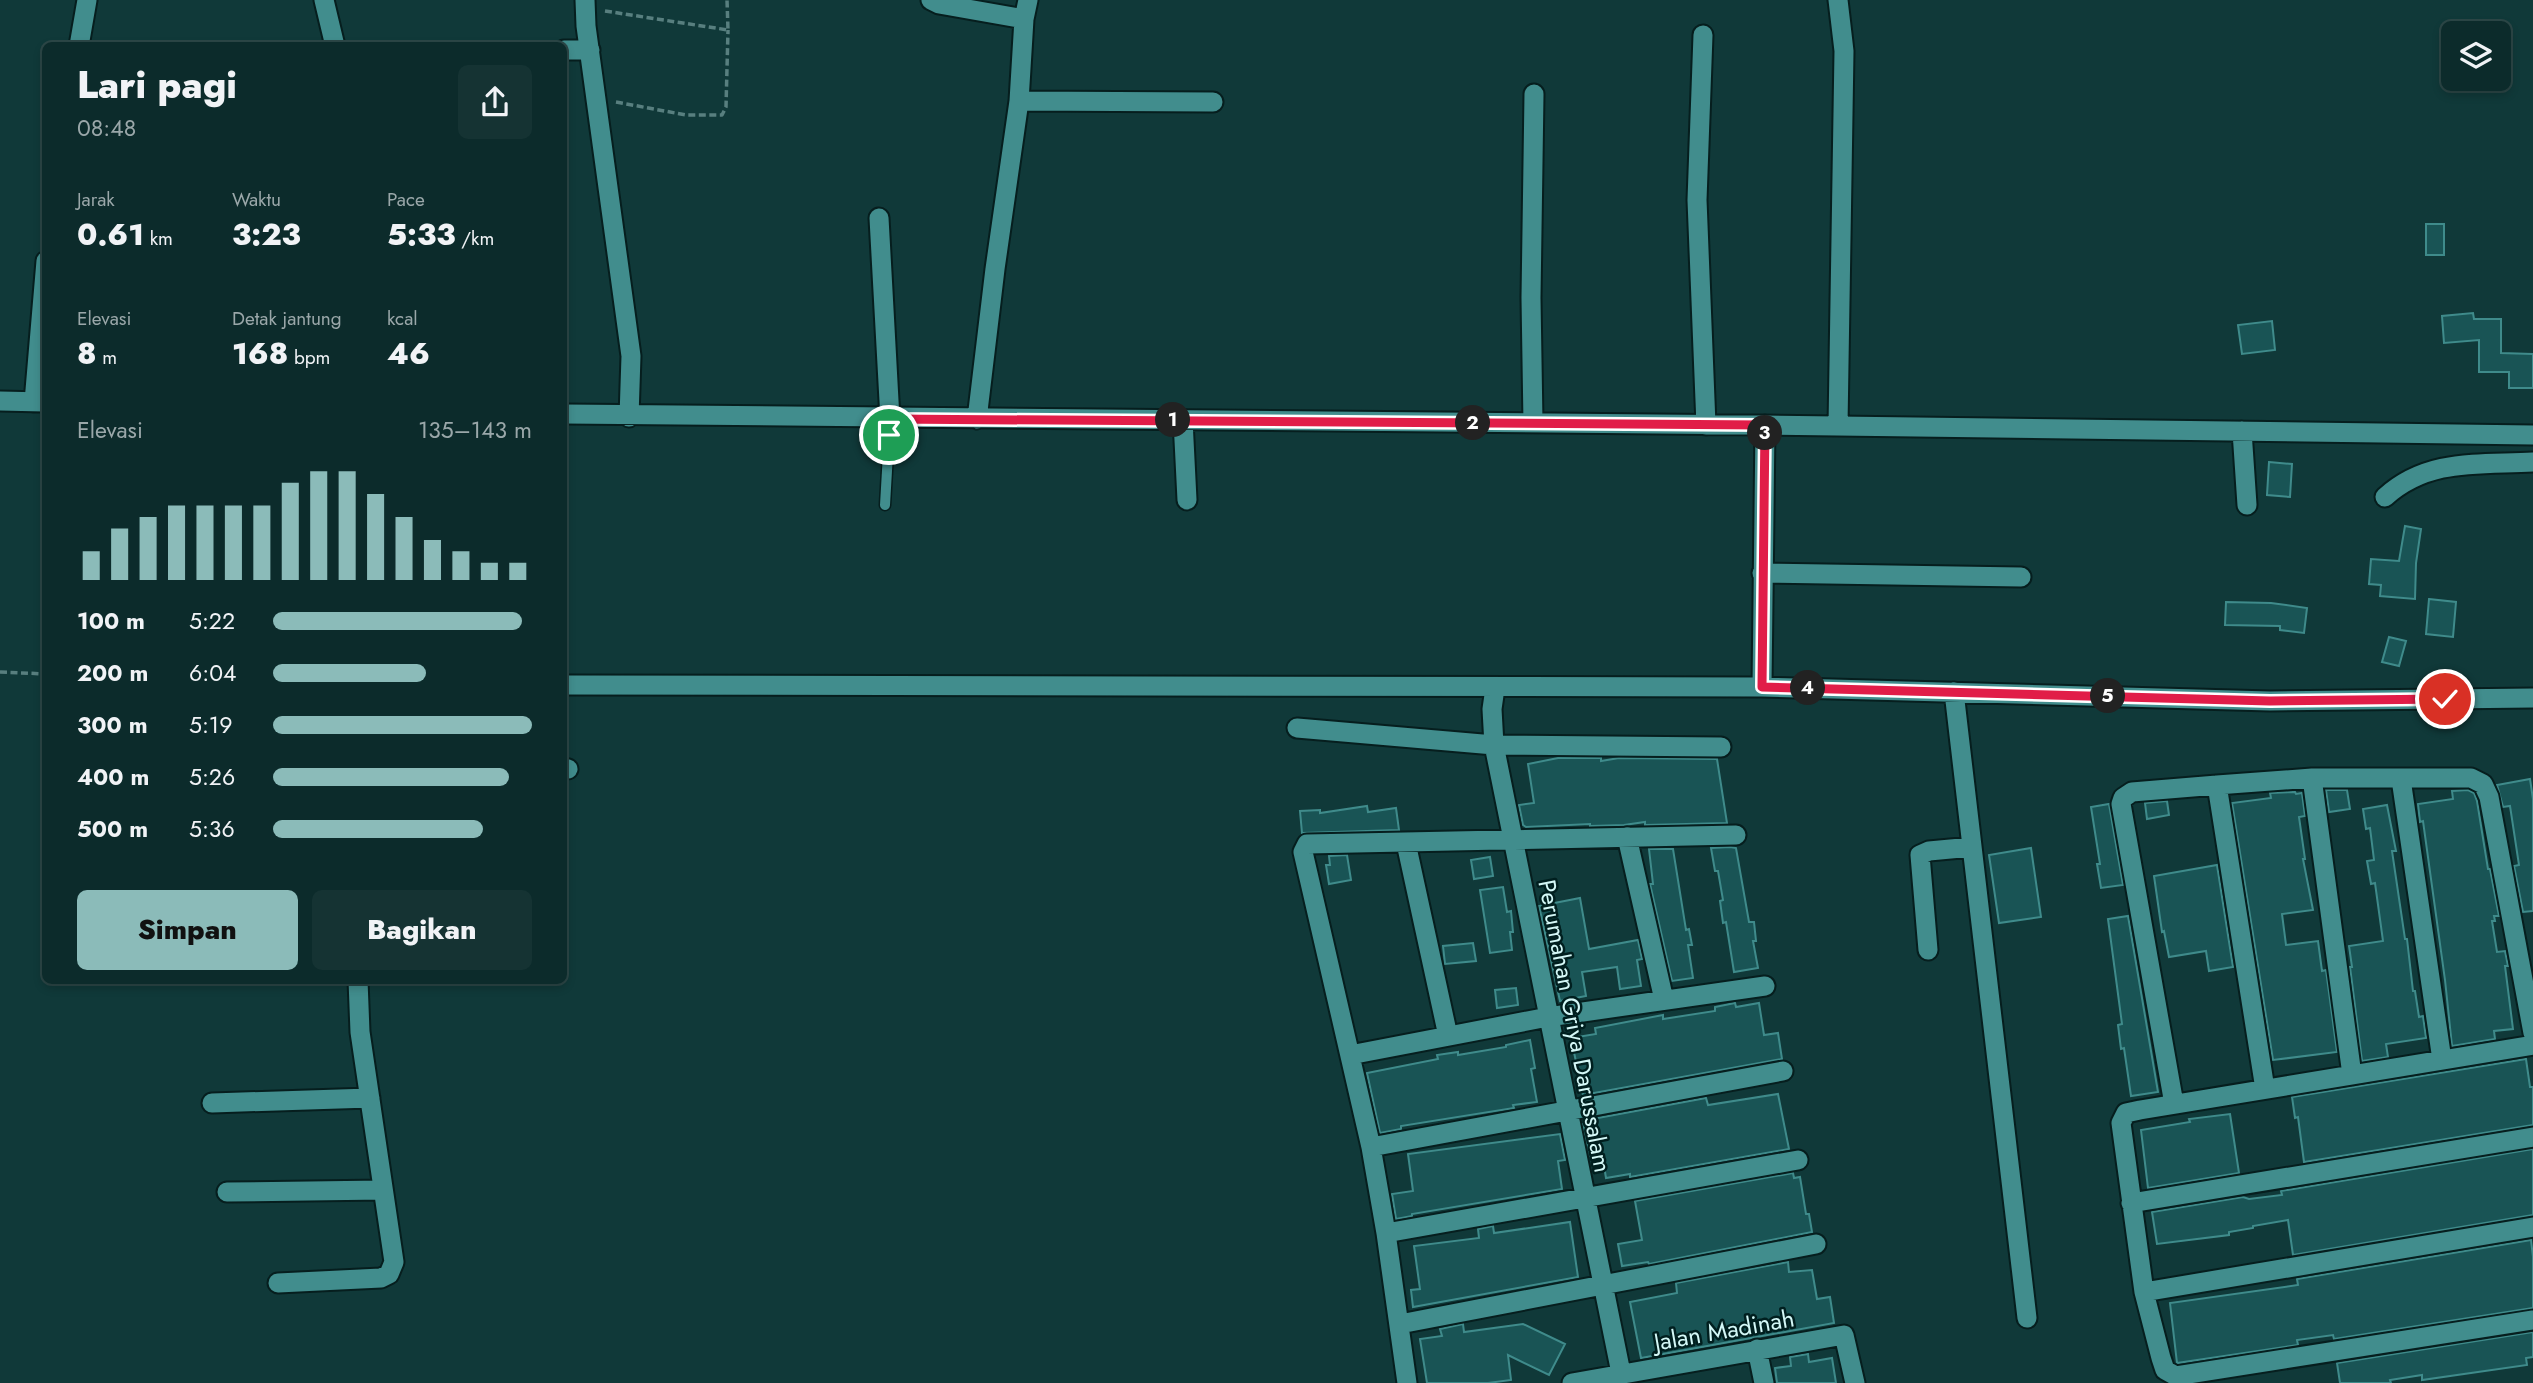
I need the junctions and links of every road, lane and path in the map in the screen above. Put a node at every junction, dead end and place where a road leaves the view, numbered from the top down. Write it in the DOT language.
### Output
graph roads {
  1 [pos="87,0"];
  2 [pos="324,0"];
  3 [pos="726,0"];
  4 [pos="931,0"];
  5 [pos="1838,0"];
  6 [pos="585,4"];
  7 [pos="1026,9"];
  8 [pos="728,30"];
  9 [pos="1703,35"];
  10 [pos="80,42"];
  11 [pos="334,42"];
  12 [pos="567,50"];
  13 [pos="590,50"];
  14 [pos="1534,94"];
  15 [pos="596,100"];
  16 [pos="1019,101"];
  17 [pos="1213,102"];
  18 [pos="879,218"];
  19 [pos="42,355"];
  20 [pos="0,401"];
  21 [pos="40,402"];
  22 [pos="567,414"];
  23 [pos="629,417"];
  24 [pos="977,419"];
  25 [pos="1533,424"];
  26 [pos="1706,425"];
  27 [pos="889,426"];
  28 [pos="1838,426"];
  29 [pos="1765,433"];
  30 [pos="2533,435"];
  31 [pos="1184,436"];
  32 [pos="2243,436"];
  33 [pos="2533,462"];
  34 [pos="2385,497"];
  35 [pos="1187,500"];
  36 [pos="885,505"];
  37 [pos="2247,505"];
  38 [pos="1762,573"];
  39 [pos="2021,577"];
  40 [pos="0,672"];
  41 [pos="42,674"];
  42 [pos="567,685"];
  43 [pos="1762,687"];
  44 [pos="1495,688"];
  45 [pos="1954,692"];
  46 [pos="2533,698"];
  47 [pos="1297,728"];
  48 [pos="1494,738"];
  49 [pos="1721,747"];
  50 [pos="2312,778"];
  51 [pos="2401,779"];
  52 [pos="2217,785"];
  53 [pos="1736,835"];
  54 [pos="1628,837"];
  55 [pos="1513,840"];
  56 [pos="1405,842"];
  57 [pos="1972,847"];
  58 [pos="1928,950"];
  59 [pos="358,984"];
  60 [pos="1765,986"];
  61 [pos="1664,1000"];
  62 [pos="1548,1017"];
  63 [pos="2533,1033"];
  64 [pos="1448,1036"];
  65 [pos="2533,1045"];
  66 [pos="1350,1055"];
  67 [pos="2442,1060"];
  68 [pos="1783,1071"];
  69 [pos="2352,1075"];
  70 [pos="2265,1089"];
  71 [pos="370,1098"];
  72 [pos="212,1103"];
  73 [pos="2174,1104"];
  74 [pos="1567,1112"];
  75 [pos="2533,1137"];
  76 [pos="1371,1147"];
  77 [pos="1798,1160"];
  78 [pos="383,1190"];
  79 [pos="227,1192"];
  80 [pos="1585,1198"];
  81 [pos="2131,1203"];
  82 [pos="2533,1227"];
  83 [pos="1385,1233"];
  84 [pos="1816,1244"];
  85 [pos="278,1283"];
  86 [pos="1603,1284"];
  87 [pos="2144,1293"];
  88 [pos="2027,1318"];
  89 [pos="2533,1320"];
  90 [pos="1400,1324"];
  91 [pos="1757,1349"];
  92 [pos="1620,1373"];
  93 [pos="1663,1374"];
  94 [pos="1601,1380"];
  95 [pos="1408,1383"];
  96 [pos="1572,1383"];
  97 [pos="1764,1383"];
  98 [pos="1855,1383"];
  1 -- 10 [label="street"];
  2 -- 11 [label="street"];
  3 -- 8 [label="path"];
  4 -- 7 [label="street"];
  5 -- 28 [label="street"];
  6 -- 8 [label="path"];
  6 -- 13 [label="street"];
  7 -- 16 [label="street"];
  8 -- 15 [label="path"];
  9 -- 26 [label="street"];
  12 -- 13 [label="street"];
  13 -- 15 [label="street"];
  14 -- 25 [label="street"];
  15 -- 23 [label="street"];
  16 -- 17 [label="street"];
  16 -- 24 [label="street"];
  18 -- 27 [label="street"];
  19 -- 21 [label="street"];
  20 -- 21 [label="street"];
  22 -- 23 [label="street"];
  23 -- 27 [label="street"];
  24 -- 27 [label="street"];
  24 -- 31 [label="street"];
  25 -- 26 [label="street"];
  25 -- 31 [label="street"];
  26 -- 29 [label="street"];
  27 -- 36 [label="lane"];
  28 -- 29 [label="street"];
  28 -- 32 [label="street"];
  29 -- 38 [label="street"];
  30 -- 32 [label="street"];
  31 -- 35 [label="street"];
  32 -- 37 [label="street"];
  33 -- 34 [label="street"];
  38 -- 39 [label="street"];
  38 -- 43 [label="street"];
  40 -- 41 [label="path"];
  42 -- 44 [label="street"];
  43 -- 44 [label="street"];
  43 -- 45 [label="street"];
  44 -- 48 [label="street, Perumahan Griya Darussalam"];
  45 -- 46 [label="street"];
  45 -- 57 [label="street"];
  47 -- 48 [label="street"];
  48 -- 49 [label="street"];
  48 -- 55 [label="street, Perumahan Griya Darussalam"];
  50 -- 51 [label="street"];
  50 -- 52 [label="street"];
  50 -- 69 [label="street"];
  51 -- 63 [label="street"];
  51 -- 67 [label="street"];
  52 -- 70 [label="street"];
  52 -- 73 [label="street"];
  53 -- 54 [label="street"];
  54 -- 55 [label="street"];
  54 -- 61 [label="street"];
  55 -- 56 [label="street"];
  55 -- 62 [label="street, Perumahan Griya Darussalam"];
  56 -- 64 [label="street"];
  56 -- 66 [label="street"];
  57 -- 58 [label="street"];
  57 -- 88 [label="street"];
  59 -- 71 [label="street"];
  60 -- 61 [label="street"];
  61 -- 62 [label="street"];
  62 -- 64 [label="street"];
  62 -- 74 [label="street, Perumahan Griya Darussalam"];
  64 -- 66 [label="street"];
  65 -- 67 [label="street"];
  66 -- 76 [label="street"];
  67 -- 69 [label="street"];
  68 -- 74 [label="street"];
  69 -- 70 [label="street"];
  70 -- 73 [label="street"];
  71 -- 72 [label="street"];
  71 -- 78 [label="street"];
  73 -- 81 [label="street"];
  74 -- 76 [label="street"];
  74 -- 80 [label="street, Perumahan Griya Darussalam"];
  75 -- 81 [label="street"];
  76 -- 83 [label="street"];
  77 -- 80 [label="street"];
  78 -- 79 [label="street"];
  78 -- 85 [label="street"];
  80 -- 83 [label="street"];
  80 -- 86 [label="street, Perumahan Griya Darussalam"];
  81 -- 87 [label="street"];
  82 -- 87 [label="street"];
  83 -- 90 [label="street"];
  84 -- 86 [label="street"];
  86 -- 90 [label="street"];
  86 -- 92 [label="street, Perumahan Griya Darussalam"];
  87 -- 89 [label="street"];
  90 -- 95 [label="street"];
  91 -- 93 [label="street, Jalan Madinah"];
  91 -- 97 [label="street"];
  91 -- 98 [label="street, Jalan Madinah"];
  92 -- 93 [label="street, Jalan Madinah"];
  92 -- 94 [label="street, Jalan Madinah"];
  94 -- 96 [label="street, Jalan Madinah"];
}
